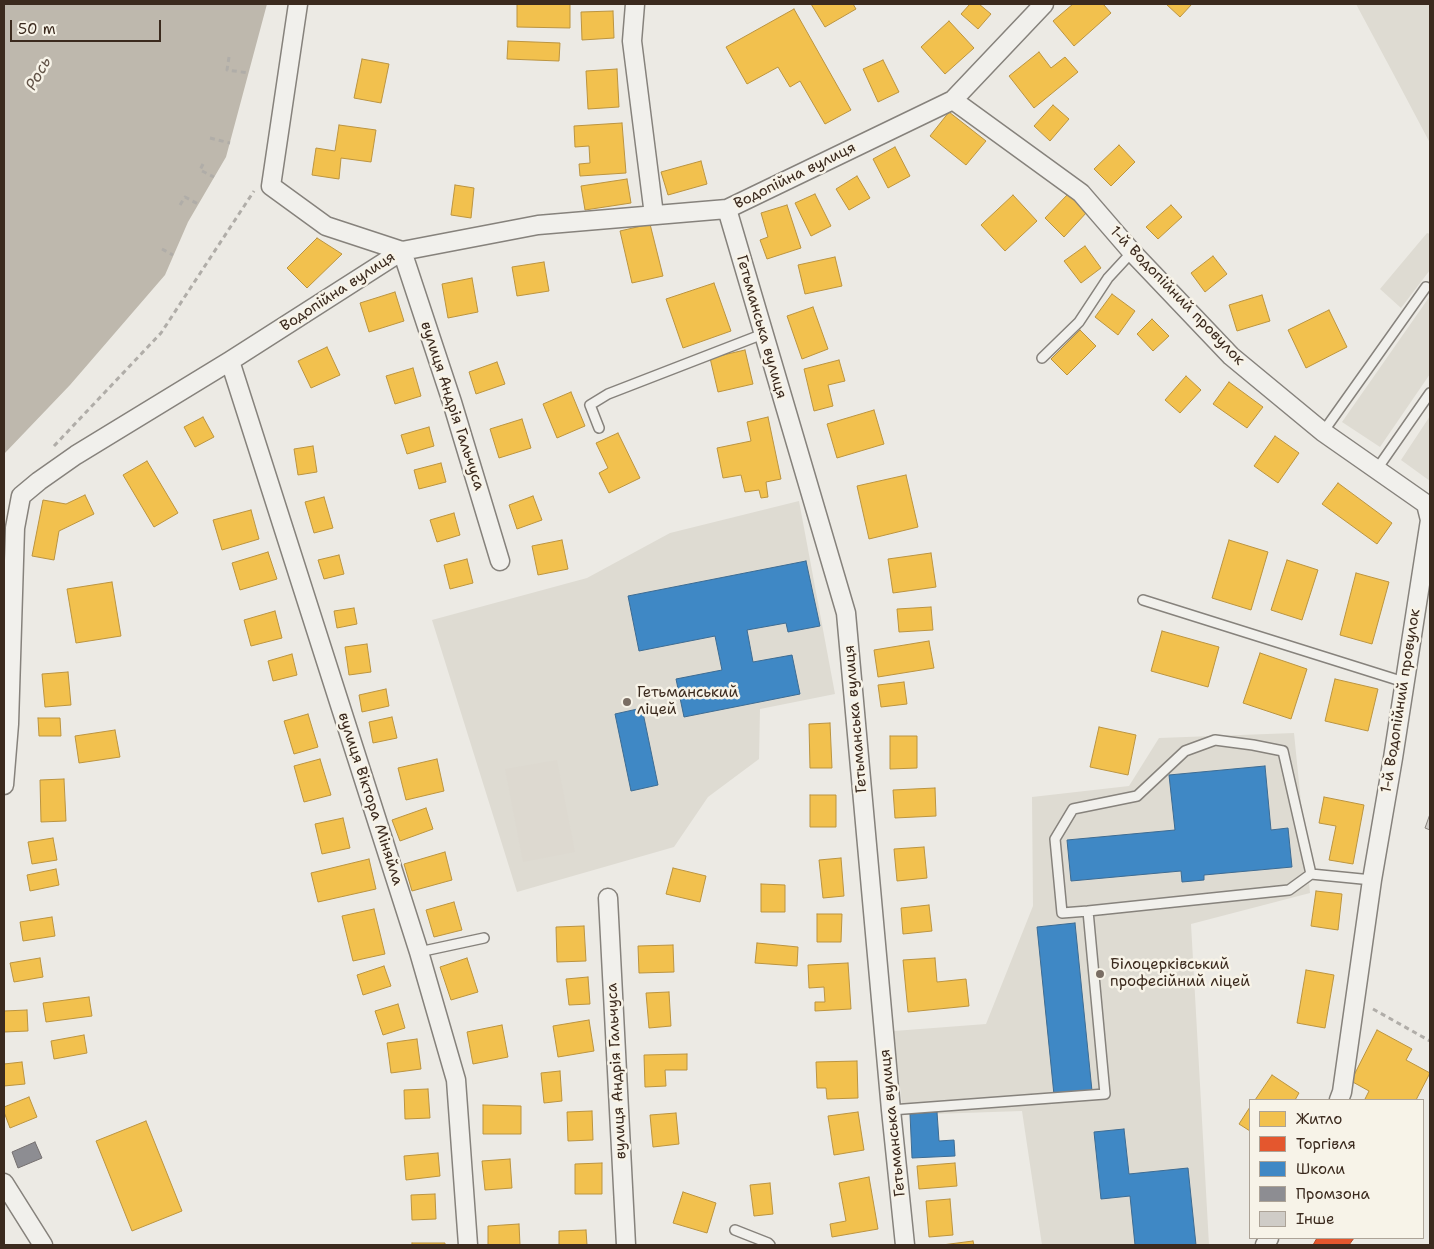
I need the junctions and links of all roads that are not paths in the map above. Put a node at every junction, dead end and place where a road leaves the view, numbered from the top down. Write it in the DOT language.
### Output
graph roads {
  1 [pos="298,4"];
  2 [pos="635,4"];
  3 [pos="1044,4"];
  4 [pos="953,100"];
  5 [pos="727,209"];
  6 [pos="654,215"];
  7 [pos="402,251"];
  8 [pos="1132,252"];
  9 [pos="1426,287"];
  10 [pos="763,334"];
  11 [pos="1042,358"];
  12 [pos="230,361"];
  13 [pos="1430,393"];
  14 [pos="599,428"];
  15 [pos="1323,432"];
  16 [pos="1377,469"];
  17 [pos="21,496"];
  18 [pos="1428,501"];
  19 [pos="4,511"];
  20 [pos="500,562"];
  21 [pos="1143,600"];
  22 [pos="1404,682"];
  23 [pos="4,785"];
  24 [pos="1311,874"];
  25 [pos="1372,880"];
  26 [pos="608,898"];
  27 [pos="1088,911"];
  28 [pos="484,938"];
  29 [pos="419,952"];
  30 [pos="1339,1099"];
  31 [pos="891,1110"];
  32 [pos="4,1183"];
  33 [pos="736,1230"];
  34 [pos="43,1245"];
  35 [pos="468,1245"];
  36 [pos="626,1245"];
  37 [pos="770,1245"];
  38 [pos="906,1245"];
  1 -- 7 [label="street"];
  2 -- 6 [label="street"];
  3 -- 4 [label="street, Водопійна вулиця"];
  4 -- 5 [label="street, Водопійна вулиця"];
  4 -- 8 [label="street, 1-й Водопійний провулок"];
  5 -- 6 [label="street, Водопійна вулиця"];
  5 -- 10 [label="street, Гетьманська вулиця"];
  6 -- 7 [label="street, Водопійна вулиця"];
  7 -- 12 [label="street, Водопійна вулиця"];
  7 -- 20 [label="street, вулиця Андрія Гальчуса"];
  8 -- 11 [label="lane"];
  8 -- 15 [label="street, 1-й Водопійний провулок"];
  9 -- 15 [label="lane"];
  10 -- 14 [label="lane"];
  10 -- 31 [label="street, Гетьманська вулиця"];
  12 -- 17 [label="street, Водопійна вулиця"];
  12 -- 29 [label="street, вулиця Віктора Міняйла"];
  13 -- 16 [label="lane"];
  15 -- 16 [label="street, 1-й Водопійний провулок"];
  16 -- 18 [label="street, 1-й Водопійний провулок"];
  17 -- 19 [label="street, Водопійна вулиця"];
  17 -- 23 [label="street"];
  18 -- 22 [label="street, 1-й Водопійний провулок"];
  21 -- 22 [label="lane"];
  22 -- 25 [label="street, 1-й Водопійний провулок"];
  24 -- 25 [label="lane"];
  24 -- 27 [label="lane"];
  24 -- 27 [label="lane"];
  25 -- 30 [label="street, 1-й Водопійний провулок"];
  26 -- 36 [label="street, вулиця Андрія Гальчуса"];
  27 -- 31 [label="lane"];
  28 -- 29 [label="lane"];
  29 -- 35 [label="street, вулиця Віктора Міняйла"];
  31 -- 38 [label="street, Гетьманська вулиця"];
  32 -- 34 [label="street"];
  33 -- 37 [label="lane"];
}
